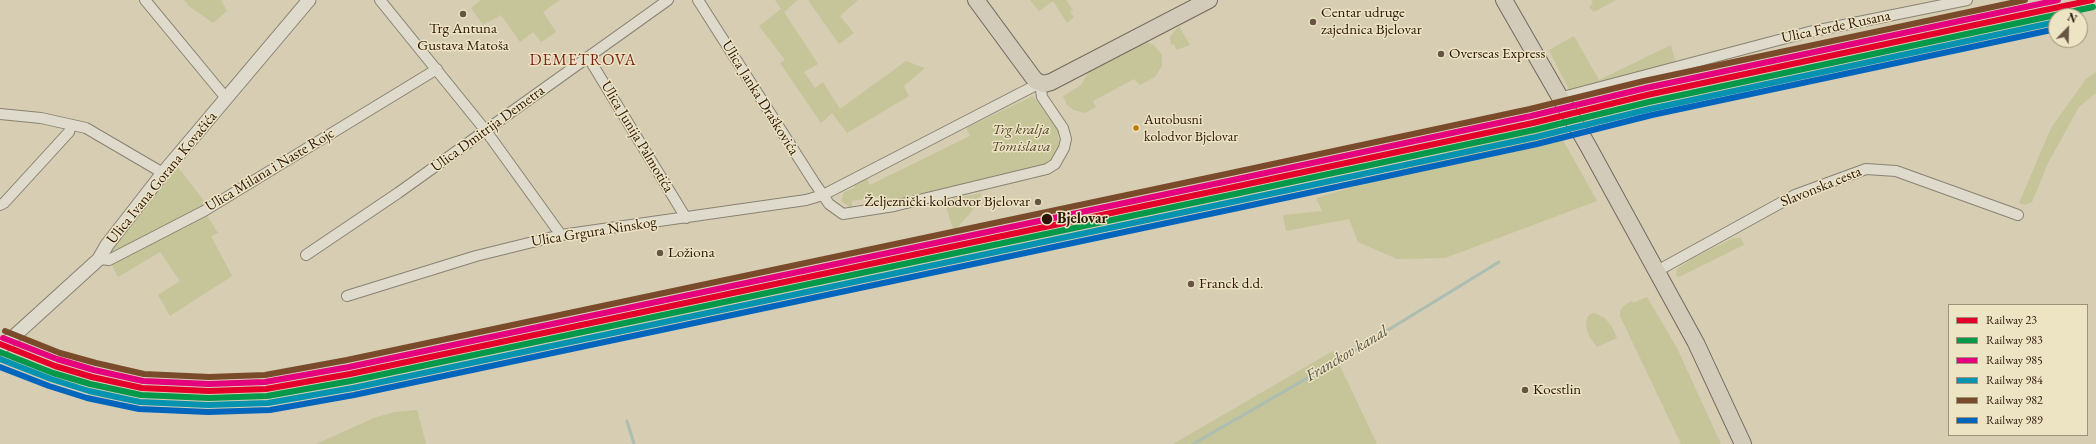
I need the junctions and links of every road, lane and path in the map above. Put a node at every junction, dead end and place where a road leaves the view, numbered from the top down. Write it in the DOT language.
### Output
graph roads {
  1 [pos="145,0"];
  2 [pos="309,0"];
  3 [pos="380,0"];
  4 [pos="668,0"];
  5 [pos="698,0"];
  6 [pos="976,0"];
  7 [pos="1209,0"];
  8 [pos="1504,0"];
  9 [pos="1967,0"];
  10 [pos="588,57"];
  11 [pos="437,69"];
  12 [pos="1040,83"];
  13 [pos="226,98"];
  14 [pos="1559,98"];
  15 [pos="0,114"];
  16 [pos="71,125"];
  17 [pos="486,131"];
  18 [pos="163,173"];
  19 [pos="823,195"];
  20 [pos="0,205"];
  21 [pos="2018,215"];
  22 [pos="686,218"];
  23 [pos="560,235"];
  24 [pos="306,255"];
  25 [pos="99,260"];
  26 [pos="1657,271"];
  27 [pos="347,296"];
  28 [pos="2,347"];
  29 [pos="1743,444"];
  1 -- 13 [label="street"];
  2 -- 13 [label="street, Ulica Ivana Gorana Kovačića"];
  3 -- 11 [label="street"];
  4 -- 10 [label="street, Ulica Dmitrija Demetra"];
  5 -- 19 [label="street, Ulica Janka Draškovića"];
  6 -- 12 [label="main road"];
  7 -- 12 [label="main road"];
  8 -- 14 [label="main road"];
  9 -- 14 [label="street, Ulica Ferde Rusana"];
  10 -- 17 [label="street, Ulica Dmitrija Demetra"];
  10 -- 22 [label="street, Ulica Junija Palmotića"];
  11 -- 17 [label="street"];
  11 -- 25 [label="street, Ulica Milana i Naste Rojc"];
  12 -- 19 [label="street"];
  12 -- 19 [label="street"];
  13 -- 18 [label="street, Ulica Ivana Gorana Kovačića"];
  14 -- 26 [label="main road"];
  15 -- 16 [label="street"];
  16 -- 18 [label="street"];
  16 -- 20 [label="street"];
  17 -- 23 [label="street"];
  17 -- 24 [label="street, Ulica Dmitrija Demetra"];
  18 -- 25 [label="street, Ulica Ivana Gorana Kovačića"];
  19 -- 22 [label="street, Ulica Grgura Ninskog"];
  21 -- 26 [label="street, Slavonska cesta"];
  22 -- 23 [label="street, Ulica Grgura Ninskog"];
  23 -- 27 [label="street, Ulica Grgura Ninskog"];
  25 -- 28 [label="street, Ulica Ivana Gorana Kovačića"];
  26 -- 29 [label="main road"];
}
